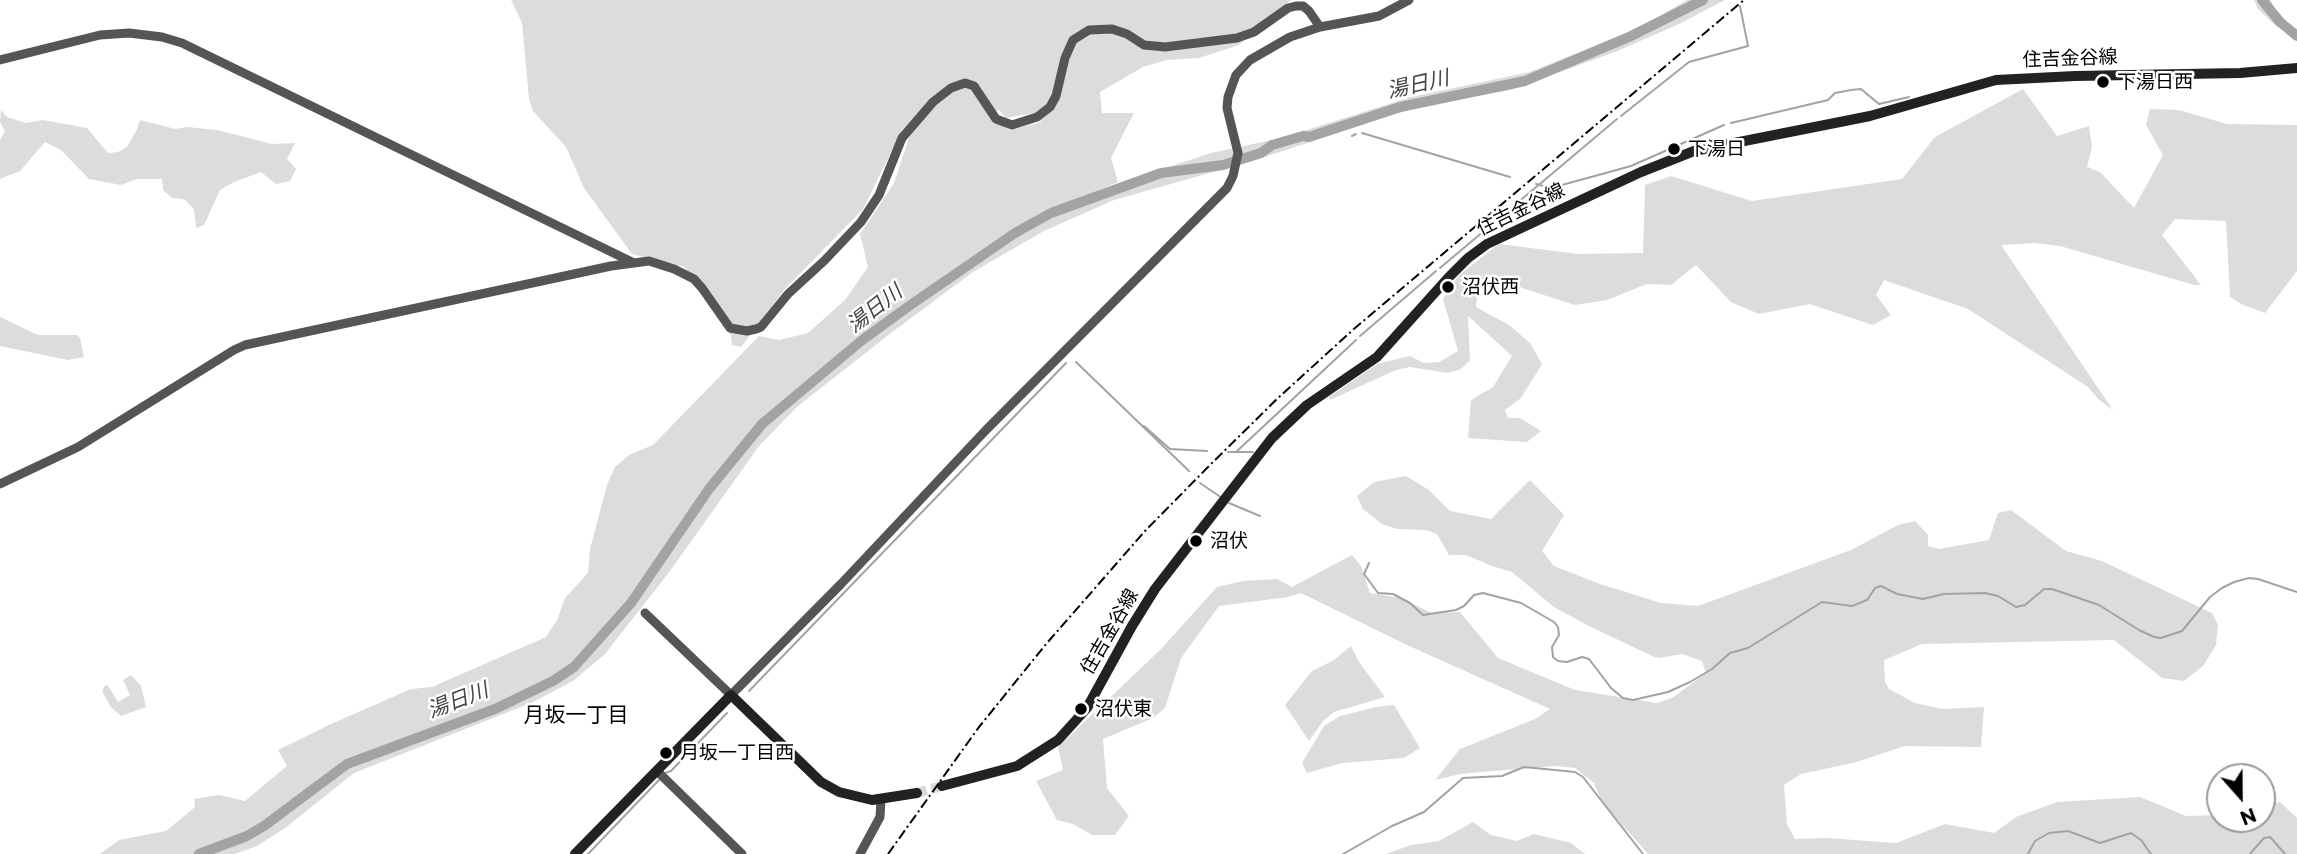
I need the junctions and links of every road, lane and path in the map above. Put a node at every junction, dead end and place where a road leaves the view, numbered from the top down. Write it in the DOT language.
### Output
graph roads {
  1 [pos="1409,0"];
  2 [pos="1320,27"];
  3 [pos="0,60"];
  4 [pos="2297,68"];
  5 [pos="632,262"];
  6 [pos="0,484"];
  7 [pos="645,613"];
  8 [pos="731,695"];
  9 [pos="660,775"];
  10 [pos="942,786"];
  11 [pos="917,793"];
  12 [pos="881,800"];
  13 [pos="575,854"];
  14 [pos="742,854"];
  15 [pos="860,854"];
  1 -- 2 [label="street"];
  2 -- 5 [label="street"];
  2 -- 8 [label="street"];
  3 -- 5 [label="street"];
  4 -- 10 [label="main road, 住吉金谷線"];
  5 -- 6 [label="street"];
  7 -- 8 [label="street"];
  8 -- 9 [label="main road"];
  8 -- 12 [label="main road"];
  9 -- 13 [label="main road"];
  9 -- 14 [label="street"];
  11 -- 12 [label="main road"];
  12 -- 15 [label="street"];
}
